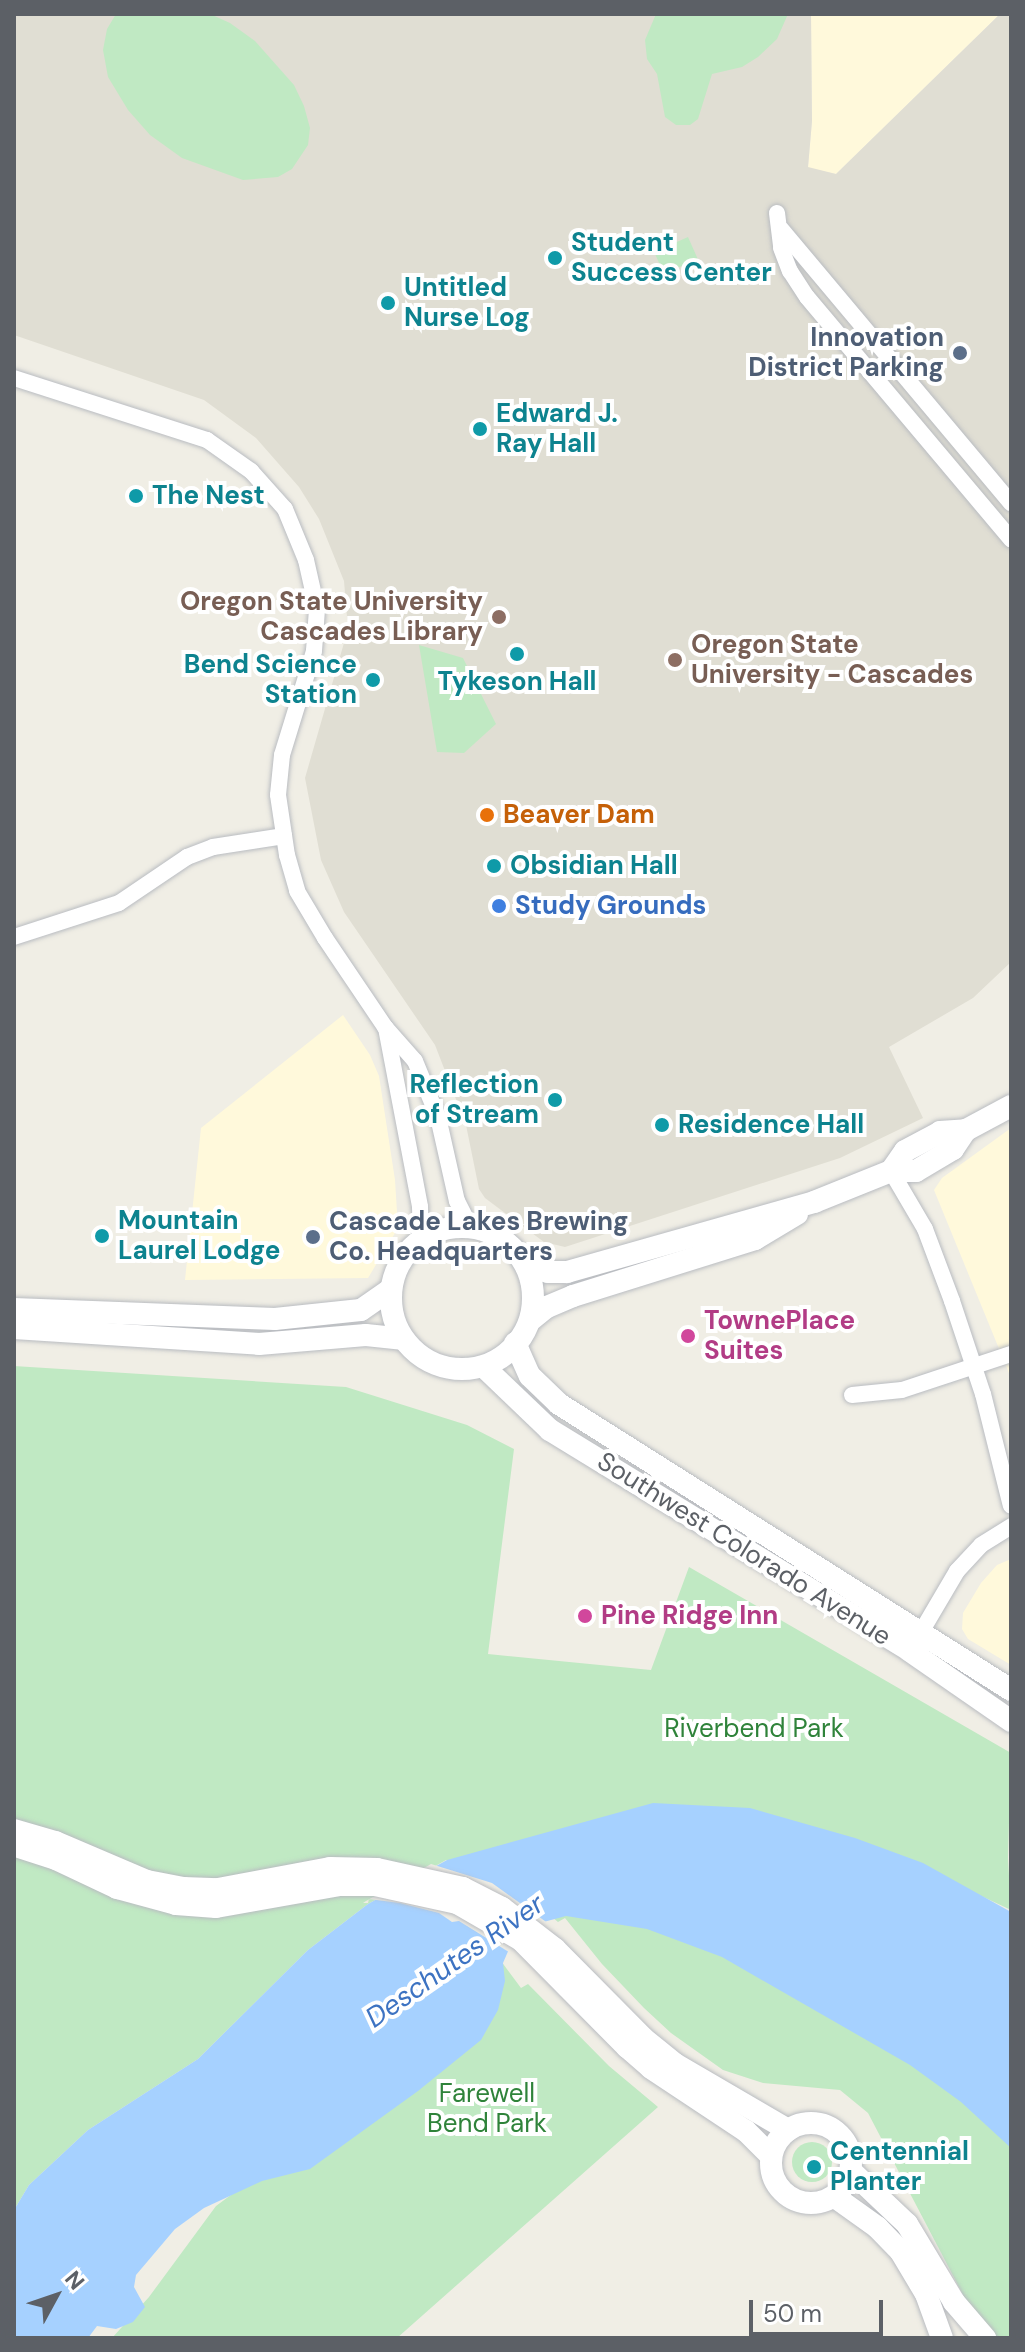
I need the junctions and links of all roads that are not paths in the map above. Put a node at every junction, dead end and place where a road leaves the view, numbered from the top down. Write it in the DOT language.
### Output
graph roads {
  1 [pos="14,378"];
  2 [pos="1011,503"];
  3 [pos="1011,539"];
  4 [pos="284,836"];
  5 [pos="14,937"];
  6 [pos="385,1027"];
  7 [pos="1011,1106"];
  8 [pos="891,1171"];
  9 [pos="814,1202"];
  10 [pos="470,1227"];
  11 [pos="421,1239"];
  12 [pos="526,1266"];
  13 [pos="390,1290"];
  14 [pos="14,1309"];
  15 [pos="532,1319"];
  16 [pos="14,1328"];
  17 [pos="402,1339"];
  18 [pos="515,1343"];
  19 [pos="1011,1354"];
  20 [pos="484,1367"];
  21 [pos="973,1367"];
  22 [pos="852,1395"];
  23 [pos="1011,1506"];
  24 [pos="1011,1526"];
  25 [pos="916,1642"];
  26 [pos="1011,1690"];
  27 [pos="1011,1721"];
  28 [pos="14,1830"];
  29 [pos="14,1846"];
  30 [pos="635,2042"];
  31 [pos="788,2130"];
  32 [pos="771,2156"];
  33 [pos="851,2171"];
  34 [pos="835,2197"];
  35 [pos="942,2338"];
  36 [pos="985,2338"];
  1 -- 4 [label="street"];
  2 -- 3 [label="street"];
  4 -- 5 [label="street"];
  4 -- 6 [label="street"];
  6 -- 10 [label="street"];
  6 -- 11 [label="street"];
  7 -- 8 [label="main road"];
  8 -- 9 [label="main road"];
  8 -- 21 [label="street"];
  9 -- 12 [label="main road"];
  9 -- 15 [label="main road"];
  10 -- 11 [label="main road"];
  10 -- 12 [label="main road"];
  11 -- 13 [label="main road"];
  12 -- 15 [label="main road"];
  13 -- 14 [label="main road"];
  13 -- 17 [label="main road"];
  15 -- 18 [label="main road"];
  16 -- 17 [label="main road"];
  17 -- 20 [label="main road"];
  18 -- 20 [label="main road"];
  18 -- 25 [label="main road, Southwest Colorado Avenue"];
  19 -- 21 [label="street"];
  20 -- 25 [label="main road, Southwest Colorado Avenue"];
  21 -- 22 [label="street"];
  21 -- 23 [label="street"];
  24 -- 25 [label="street"];
  25 -- 26 [label="main road, Southwest Colorado Avenue"];
  25 -- 27 [label="main road, Southwest Colorado Avenue"];
  28 -- 30 [label="main road"];
  29 -- 30 [label="main road"];
  30 -- 31 [label="main road"];
  30 -- 32 [label="main road"];
  31 -- 32 [label="main road"];
  31 -- 33 [label="main road"];
  32 -- 34 [label="main road"];
  33 -- 34 [label="main road"];
  33 -- 36 [label="main road"];
  34 -- 35 [label="main road"];
}
